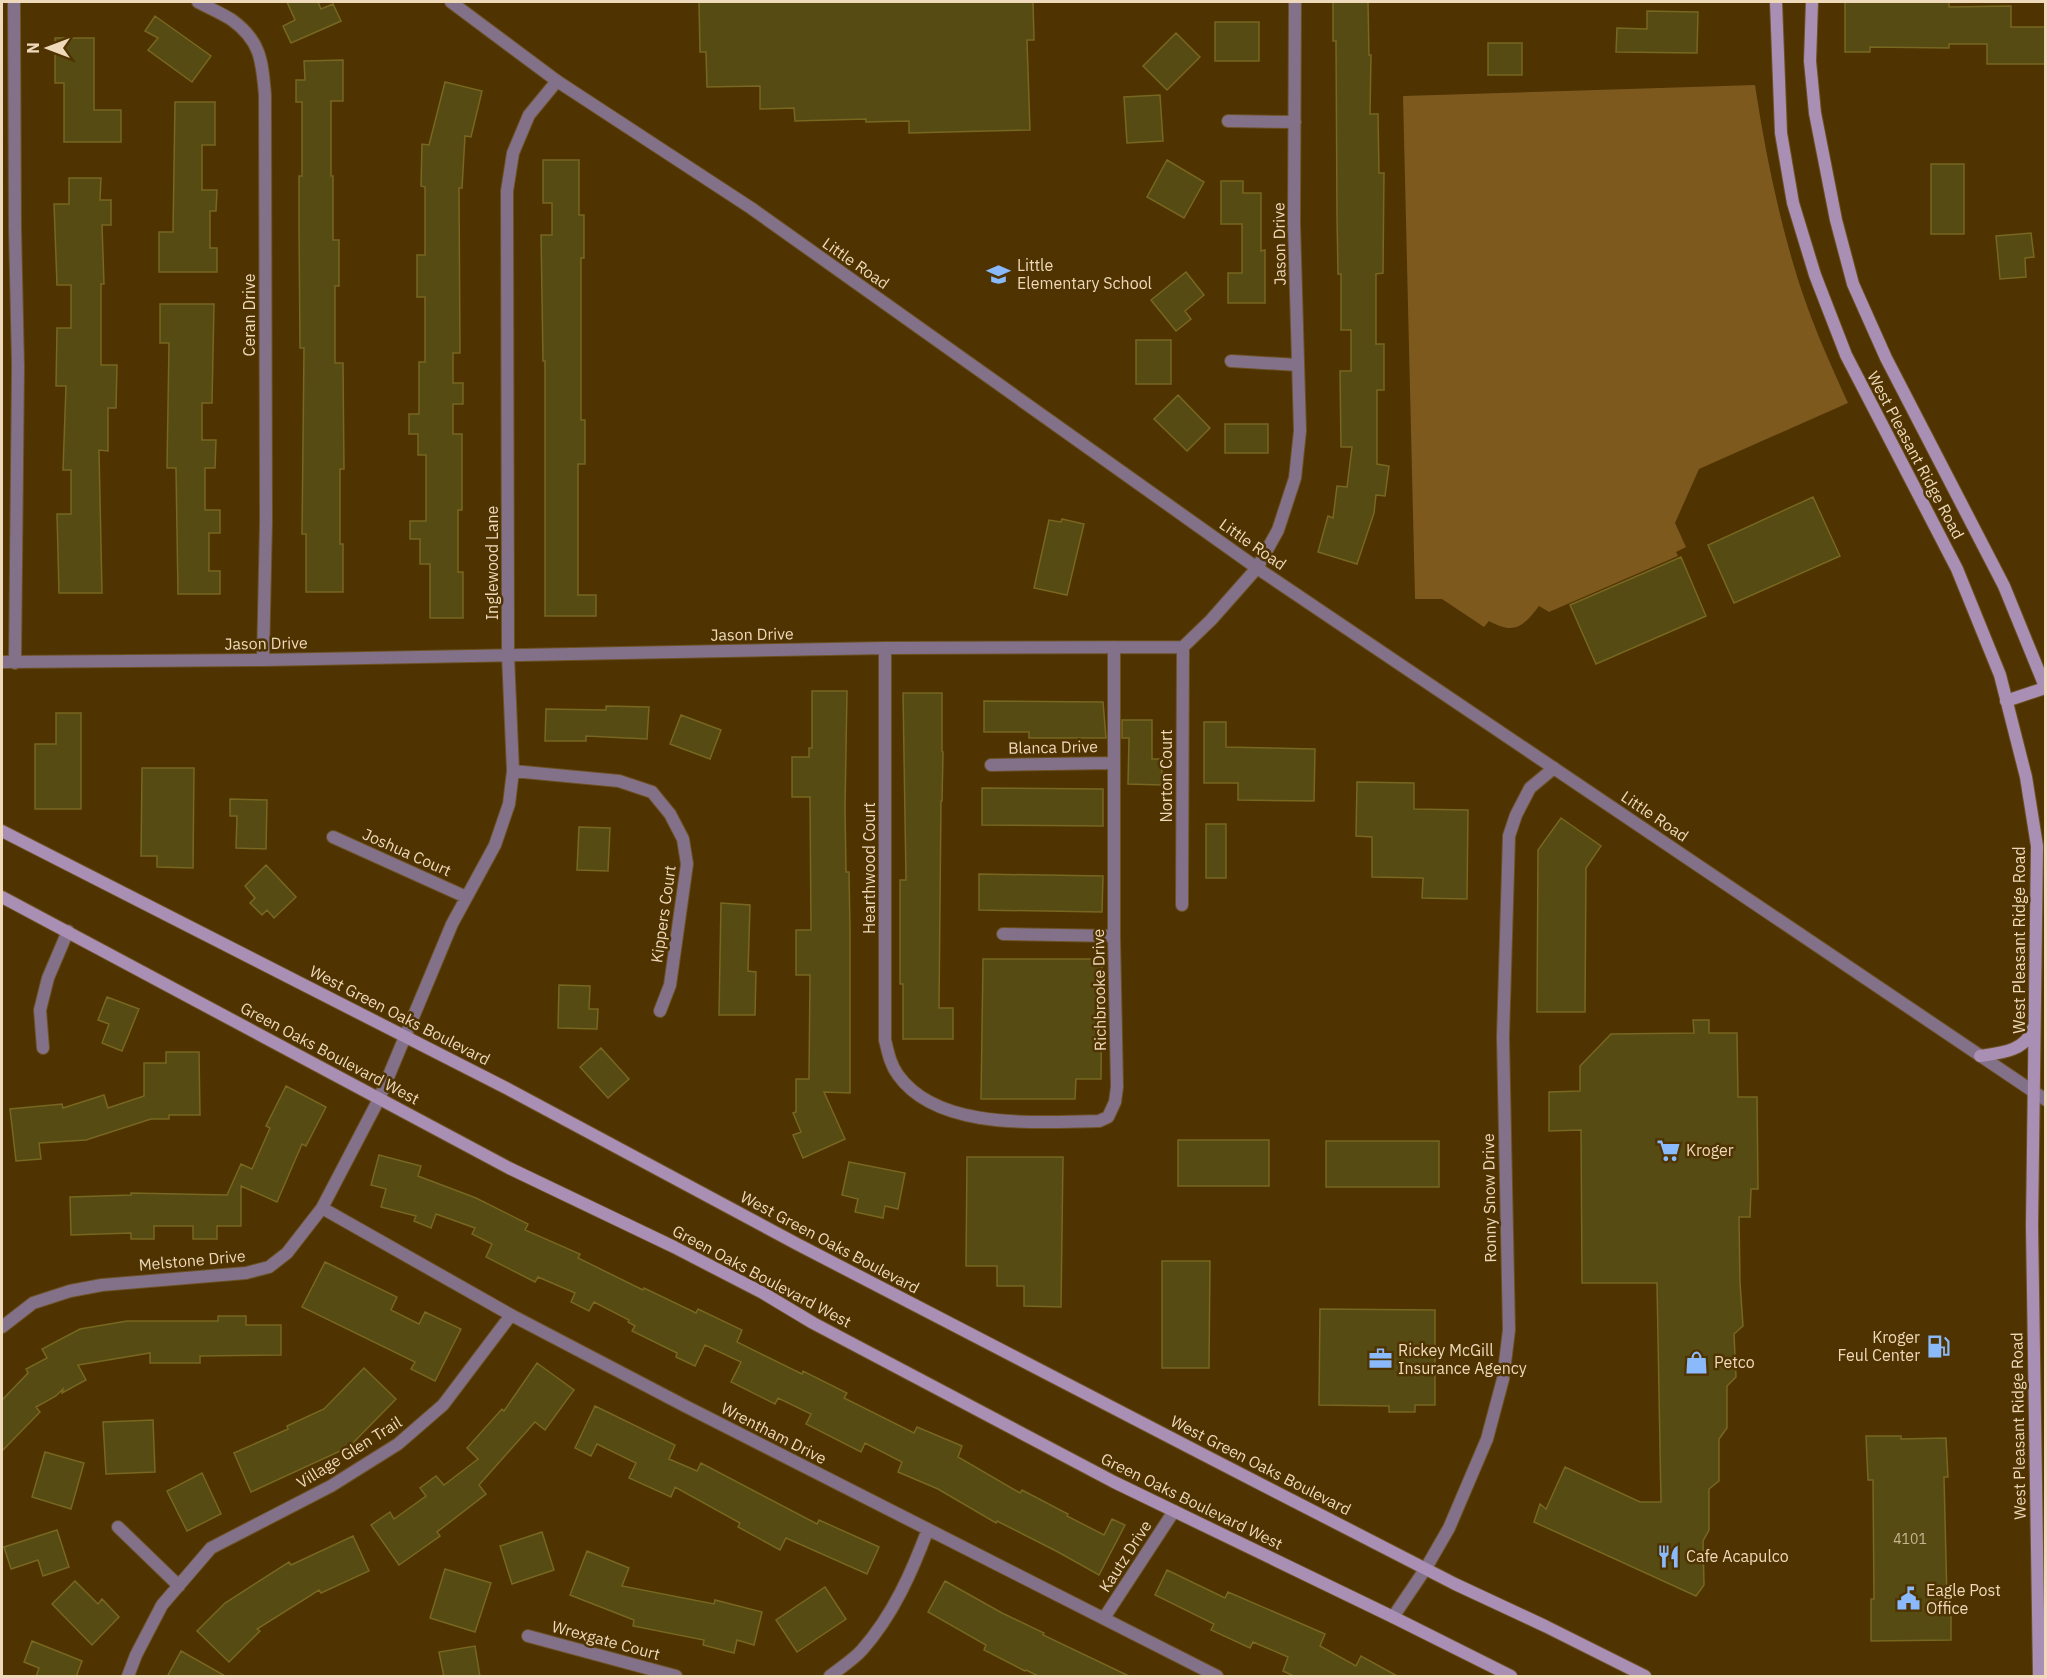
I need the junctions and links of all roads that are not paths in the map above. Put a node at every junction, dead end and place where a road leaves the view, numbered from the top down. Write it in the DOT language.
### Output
graph roads {
  1 [pos="14,2"];
  2 [pos="198,2"];
  3 [pos="451,2"];
  4 [pos="1295,2"];
  5 [pos="1776,2"];
  6 [pos="1812,2"];
  7 [pos="556,81"];
  8 [pos="1228,121"];
  9 [pos="1295,122"];
  10 [pos="1231,361"];
  11 [pos="1299,365"];
  12 [pos="1257,568"];
  13 [pos="1114,647"];
  14 [pos="1183,647"];
  15 [pos="885,648"];
  16 [pos="508,655"];
  17 [pos="263,660"];
  18 [pos="2,662"];
  19 [pos="15,663"];
  20 [pos="2045,689"];
  21 [pos="2006,701"];
  22 [pos="1114,763"];
  23 [pos="991,765"];
  24 [pos="1554,768"];
  25 [pos="513,771"];
  26 [pos="2,831"];
  27 [pos="333,837"];
  28 [pos="2,897"];
  29 [pos="466,897"];
  30 [pos="1182,904"];
  31 [pos="68,931"];
  32 [pos="1003,934"];
  33 [pos="1114,936"];
  34 [pos="660,1011"];
  35 [pos="2036,1018"];
  36 [pos="407,1036"];
  37 [pos="43,1048"];
  38 [pos="1980,1056"];
  39 [pos="904,1082"];
  40 [pos="2040,1096"];
  41 [pos="379,1099"];
  42 [pos="322,1208"];
  43 [pos="511,1315"];
  44 [pos="2,1327"];
  45 [pos="2040,1421"];
  46 [pos="1174,1511"];
  47 [pos="118,1527"];
  48 [pos="928,1528"];
  49 [pos="1426,1568"];
  50 [pos="179,1586"];
  51 [pos="1393,1617"];
  52 [pos="1104,1618"];
  53 [pos="528,1636"];
  54 [pos="1210,1675"];
  55 [pos="128,1677"];
  56 [pos="676,1677"];
  57 [pos="830,1677"];
  58 [pos="1511,1677"];
  59 [pos="1645,1677"];
  60 [pos="2039,1677"];
  1 -- 19 [label="street"];
  2 -- 17 [label="street, Ceran Drive"];
  3 -- 7 [label="street, Little Road"];
  4 -- 9 [label="street, Jason Drive"];
  5 -- 21 [label="main road, West Pleasant Ridge Road"];
  6 -- 20 [label="main road, West Pleasant Ridge Road"];
  7 -- 12 [label="street, Little Road"];
  7 -- 16 [label="street, Inglewood Lane"];
  8 -- 9 [label="street"];
  9 -- 11 [label="street, Jason Drive"];
  10 -- 11 [label="street"];
  11 -- 12 [label="street, Jason Drive"];
  12 -- 14 [label="street, Jason Drive"];
  12 -- 24 [label="street, Little Road"];
  13 -- 14 [label="street, Jason Drive"];
  13 -- 15 [label="street, Jason Drive"];
  13 -- 22 [label="street, Richbrooke Drive"];
  14 -- 30 [label="street, Norton Court"];
  15 -- 16 [label="street, Jason Drive"];
  15 -- 39 [label="street, Hearthwood Court"];
  16 -- 17 [label="street, Jason Drive"];
  16 -- 25 [label="street, Inglewood Lane"];
  17 -- 19 [label="street, Jason Drive"];
  18 -- 19 [label="street, Jason Drive"];
  20 -- 21 [label="main road"];
  21 -- 35 [label="main road, West Pleasant Ridge Road"];
  22 -- 23 [label="street, Blanca Drive"];
  22 -- 33 [label="street, Richbrooke Drive"];
  24 -- 38 [label="street, Little Road"];
  24 -- 49 [label="street, Ronny Snow Drive"];
  25 -- 29 [label="street, Inglewood Lane"];
  25 -- 34 [label="street, Kippers Court"];
  26 -- 36 [label="main road, West Green Oaks Boulevard"];
  27 -- 29 [label="street, Joshua Court"];
  28 -- 31 [label="main road, Green Oaks Boulevard West"];
  29 -- 36 [label="street, Inglewood Lane"];
  31 -- 37 [label="street"];
  31 -- 41 [label="main road, Green Oaks Boulevard West"];
  32 -- 33 [label="street"];
  33 -- 39 [label="street, Richbrooke Drive"];
  35 -- 38 [label="main road"];
  35 -- 40 [label="main road, West Pleasant Ridge Road"];
  36 -- 41 [label="street, Melstone Drive"];
  36 -- 49 [label="main road, West Green Oaks Boulevard"];
  38 -- 40 [label="street, Little Road"];
  40 -- 45 [label="main road, West Pleasant Ridge Road"];
  41 -- 42 [label="street, Melstone Drive"];
  41 -- 46 [label="main road, Green Oaks Boulevard West"];
  42 -- 43 [label="street, Wrentham Drive"];
  42 -- 44 [label="street, Melstone Drive"];
  43 -- 48 [label="street, Wrentham Drive"];
  43 -- 50 [label="street, Village Glen Trail"];
  45 -- 60 [label="main road, West Pleasant Ridge Road"];
  46 -- 51 [label="main road, Green Oaks Boulevard West"];
  46 -- 52 [label="street, Kautz Drive"];
  47 -- 50 [label="street"];
  48 -- 52 [label="street, Wrentham Drive"];
  48 -- 57 [label="street"];
  49 -- 51 [label="street, Ronny Snow Drive"];
  49 -- 59 [label="main road, West Green Oaks Boulevard"];
  50 -- 55 [label="street, Village Glen Trail"];
  51 -- 58 [label="main road, Green Oaks Boulevard West"];
  52 -- 54 [label="street, Wrentham Drive"];
  53 -- 56 [label="street, Wrexgate Court"];
}
